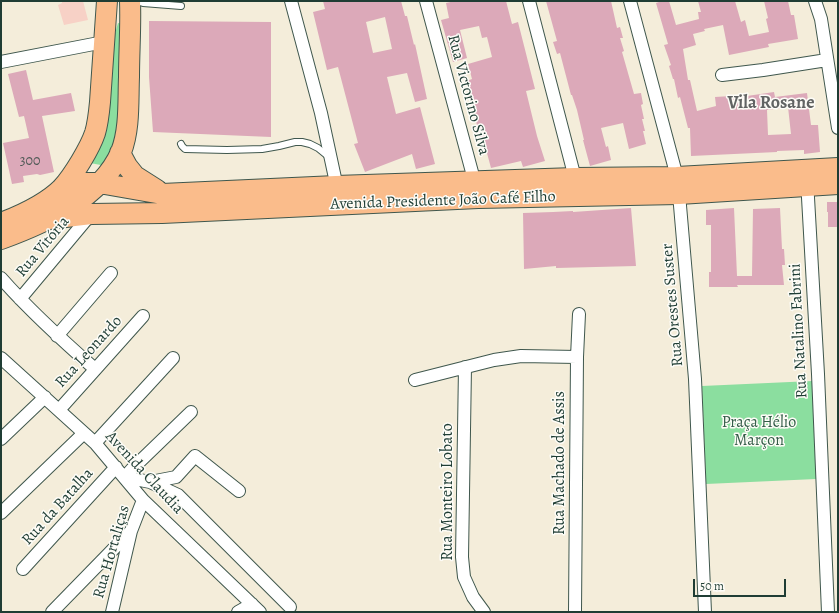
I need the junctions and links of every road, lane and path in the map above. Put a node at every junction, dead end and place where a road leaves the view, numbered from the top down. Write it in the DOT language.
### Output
graph roads {
  1 [pos="107,1"];
  2 [pos="130,1"];
  3 [pos="137,1"];
  4 [pos="291,1"];
  5 [pos="426,1"];
  6 [pos="530,1"];
  7 [pos="630,1"];
  8 [pos="815,1"];
  9 [pos="181,6"];
  10 [pos="104,42"];
  11 [pos="827,60"];
  12 [pos="1,62"];
  13 [pos="722,75"];
  14 [pos="838,128"];
  15 [pos="181,144"];
  16 [pos="120,152"];
  17 [pos="330,158"];
  18 [pos="838,168"];
  19 [pos="807,177"];
  20 [pos="575,178"];
  21 [pos="99,183"];
  22 [pos="838,184"];
  23 [pos="678,185"];
  24 [pos="336,186"];
  25 [pos="62,188"];
  26 [pos="476,190"];
  27 [pos="162,194"];
  28 [pos="342,205"];
  29 [pos="91,214"];
  30 [pos="49,219"];
  31 [pos="1,223"];
  32 [pos="1,239"];
  33 [pos="111,273"];
  34 [pos="1,278"];
  35 [pos="20,299"];
  36 [pos="579,314"];
  37 [pos="143,316"];
  38 [pos="57,336"];
  39 [pos="577,356"];
  40 [pos="173,358"];
  41 [pos="2,361"];
  42 [pos="465,367"];
  43 [pos="95,369"];
  44 [pos="415,380"];
  45 [pos="45,397"];
  46 [pos="59,410"];
  47 [pos="191,412"];
  48 [pos="84,433"];
  49 [pos="1,439"];
  50 [pos="95,443"];
  51 [pos="116,467"];
  52 [pos="125,477"];
  53 [pos="150,482"];
  54 [pos="238,491"];
  55 [pos="143,500"];
  56 [pos="1,513"];
  57 [pos="131,531"];
  58 [pos="23,569"];
  59 [pos="290,607"];
  60 [pos="256,608"];
  61 [pos="52,612"];
  62 [pos="112,612"];
  63 [pos="238,612"];
  64 [pos="484,612"];
  65 [pos="575,612"];
  66 [pos="705,612"];
  67 [pos="828,612"];
  1 -- 10 [label="main road"];
  2 -- 16 [label="main road"];
  3 -- 9 [label="lane"];
  4 -- 17 [label="street"];
  5 -- 26 [label="street, Rua Victorino Silva"];
  6 -- 20 [label="street"];
  7 -- 23 [label="street, Rua Orestes Suster"];
  8 -- 11 [label="street"];
  10 -- 12 [label="street"];
  10 -- 25 [label="main road"];
  11 -- 13 [label="street"];
  11 -- 14 [label="street"];
  15 -- 17 [label="lane"];
  16 -- 21 [label="main road"];
  16 -- 27 [label="main road"];
  17 -- 24 [label="street"];
  18 -- 19 [label="main road, Avenida Presidente João Café Filho"];
  19 -- 22 [label="main road, Avenida Presidente João Café Filho"];
  19 -- 23 [label="main road, Avenida Presidente João Café Filho"];
  19 -- 67 [label="street, Rua Natalino Fabrini"];
  20 -- 23 [label="main road, Avenida Presidente João Café Filho"];
  20 -- 26 [label="main road, Avenida Presidente João Café Filho"];
  21 -- 25 [label="main road, Avenida Presidente João Café Filho"];
  21 -- 27 [label="main road, Avenida Presidente João Café Filho"];
  21 -- 30 [label="main road"];
  23 -- 26 [label="main road, Avenida Presidente João Café Filho"];
  23 -- 66 [label="street, Rua Orestes Suster"];
  24 -- 26 [label="main road, Avenida Presidente João Café Filho"];
  24 -- 27 [label="main road, Avenida Presidente João Café Filho"];
  24 -- 28 [label="street"];
  25 -- 31 [label="main road"];
  26 -- 28 [label="main road, Avenida Presidente João Café Filho"];
  28 -- 29 [label="main road, Avenida Presidente João Café Filho"];
  29 -- 30 [label="main road, Avenida Presidente João Café Filho"];
  29 -- 35 [label="street, Rua Vitória"];
  30 -- 32 [label="main road"];
  33 -- 38 [label="street"];
  34 -- 35 [label="street"];
  35 -- 38 [label="street"];
  36 -- 39 [label="street, Rua Machado de Assis"];
  37 -- 43 [label="street, Rua Leonardo"];
  38 -- 43 [label="street"];
  39 -- 42 [label="street"];
  39 -- 65 [label="street, Rua Machado de Assis"];
  40 -- 50 [label="street"];
  41 -- 45 [label="street, Avenida Claudia"];
  42 -- 44 [label="street"];
  42 -- 64 [label="street, Rua Monteiro Lobato"];
  43 -- 46 [label="street, Rua Leonardo"];
  45 -- 46 [label="street, Avenida Claudia"];
  45 -- 49 [label="street"];
  46 -- 48 [label="street, Avenida Claudia"];
  47 -- 52 [label="street"];
  48 -- 50 [label="street, Avenida Claudia"];
  48 -- 56 [label="street"];
  50 -- 51 [label="street, Avenida Claudia"];
  51 -- 52 [label="street, Avenida Claudia"];
  51 -- 58 [label="street, Rua da Batalha"];
  52 -- 53 [label="street"];
  52 -- 55 [label="street, Avenida Claudia"];
  53 -- 54 [label="street"];
  53 -- 59 [label="street"];
  55 -- 57 [label="street, Rua Hortaliças"];
  55 -- 60 [label="street, Avenida Claudia"];
  57 -- 61 [label="street"];
  57 -- 62 [label="street, Rua Hortaliças"];
  60 -- 63 [label="street"];
}
